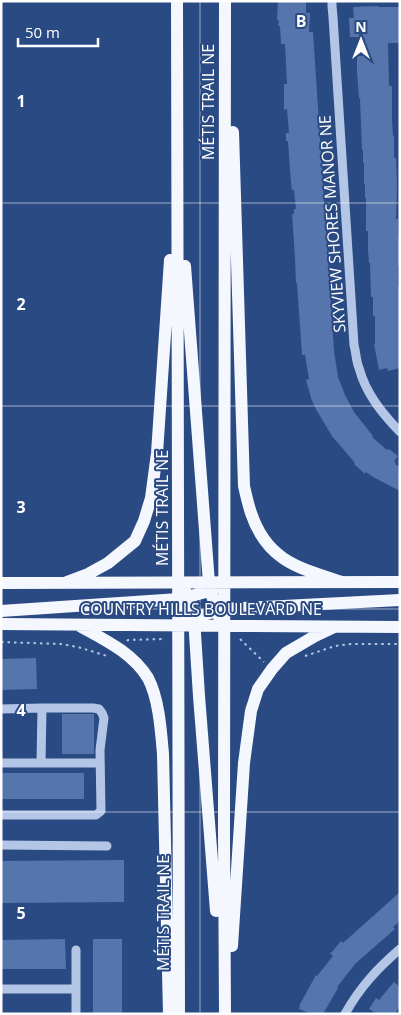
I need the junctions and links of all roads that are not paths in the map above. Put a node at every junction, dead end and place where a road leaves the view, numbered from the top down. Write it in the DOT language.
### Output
graph roads {
  1 [pos="177,1"];
  2 [pos="226,1"];
  3 [pos="332,1"];
  4 [pos="177,148"];
  5 [pos="177,187"];
  6 [pos="400,432"];
  7 [pos="342,582"];
  8 [pos="400,582"];
  9 [pos="1,583"];
  10 [pos="64,583"];
  11 [pos="178,583"];
  12 [pos="224,583"];
  13 [pos="210,587"];
  14 [pos="184,598"];
  15 [pos="400,600"];
  16 [pos="1,610"];
  17 [pos="220,610"];
  18 [pos="195,622"];
  19 [pos="1,624"];
  20 [pos="78,625"];
  21 [pos="179,626"];
  22 [pos="224,626"];
  23 [pos="334,627"];
  24 [pos="400,627"];
  25 [pos="42,708"];
  26 [pos="1,709"];
  27 [pos="1,763"];
  28 [pos="41,763"];
  29 [pos="100,763"];
  30 [pos="1,815"];
  31 [pos="1,845"];
  32 [pos="107,846"];
  33 [pos="400,949"];
  34 [pos="76,950"];
  35 [pos="1,989"];
  36 [pos="76,989"];
  37 [pos="76,1014"];
  38 [pos="169,1014"];
  39 [pos="179,1014"];
  40 [pos="225,1014"];
  41 [pos="345,1014"];
  1 -- 4 [label="main road, MÉTIS TRAIL NE"];
  2 -- 7 [label="main road"];
  2 -- 12 [label="main road, MÉTIS TRAIL NE"];
  3 -- 6 [label="street, SKYVIEW SHORES MANOR NE"];
  4 -- 5 [label="main road, MÉTIS TRAIL NE"];
  4 -- 10 [label="main road"];
  5 -- 11 [label="main road, MÉTIS TRAIL NE"];
  5 -- 13 [label="main road"];
  7 -- 8 [label="main road, COUNTRY HILLS BOULEVARD NE"];
  7 -- 12 [label="main road, COUNTRY HILLS BOULEVARD NE"];
  9 -- 10 [label="main road, COUNTRY HILLS BOULEVARD NE"];
  10 -- 11 [label="main road, COUNTRY HILLS BOULEVARD NE"];
  11 -- 13 [label="main road, COUNTRY HILLS BOULEVARD NE"];
  11 -- 14 [label="main road, MÉTIS TRAIL NE"];
  12 -- 13 [label="main road, COUNTRY HILLS BOULEVARD NE"];
  12 -- 17 [label="main road, MÉTIS TRAIL NE"];
  13 -- 14 [label="main road"];
  13 -- 17 [label="main road"];
  14 -- 16 [label="main road"];
  14 -- 18 [label="main road"];
  14 -- 21 [label="main road, MÉTIS TRAIL NE"];
  15 -- 17 [label="main road"];
  17 -- 18 [label="main road"];
  17 -- 22 [label="main road"];
  18 -- 21 [label="main road"];
  18 -- 22 [label="main road, COUNTRY HILLS BOULEVARD NE"];
  18 -- 40 [label="main road"];
  19 -- 20 [label="main road, COUNTRY HILLS BOULEVARD NE"];
  20 -- 21 [label="main road, COUNTRY HILLS BOULEVARD NE"];
  20 -- 38 [label="main road"];
  21 -- 39 [label="main road, MÉTIS TRAIL NE"];
  22 -- 23 [label="main road, COUNTRY HILLS BOULEVARD NE"];
  22 -- 40 [label="main road"];
  23 -- 24 [label="main road, COUNTRY HILLS BOULEVARD NE"];
  23 -- 40 [label="main road"];
  25 -- 26 [label="street"];
  25 -- 28 [label="street"];
  25 -- 29 [label="street"];
  27 -- 28 [label="street"];
  28 -- 29 [label="street"];
  29 -- 30 [label="street"];
  31 -- 32 [label="street"];
  33 -- 41 [label="street"];
  34 -- 36 [label="street"];
  35 -- 36 [label="street"];
  36 -- 37 [label="street"];
}
